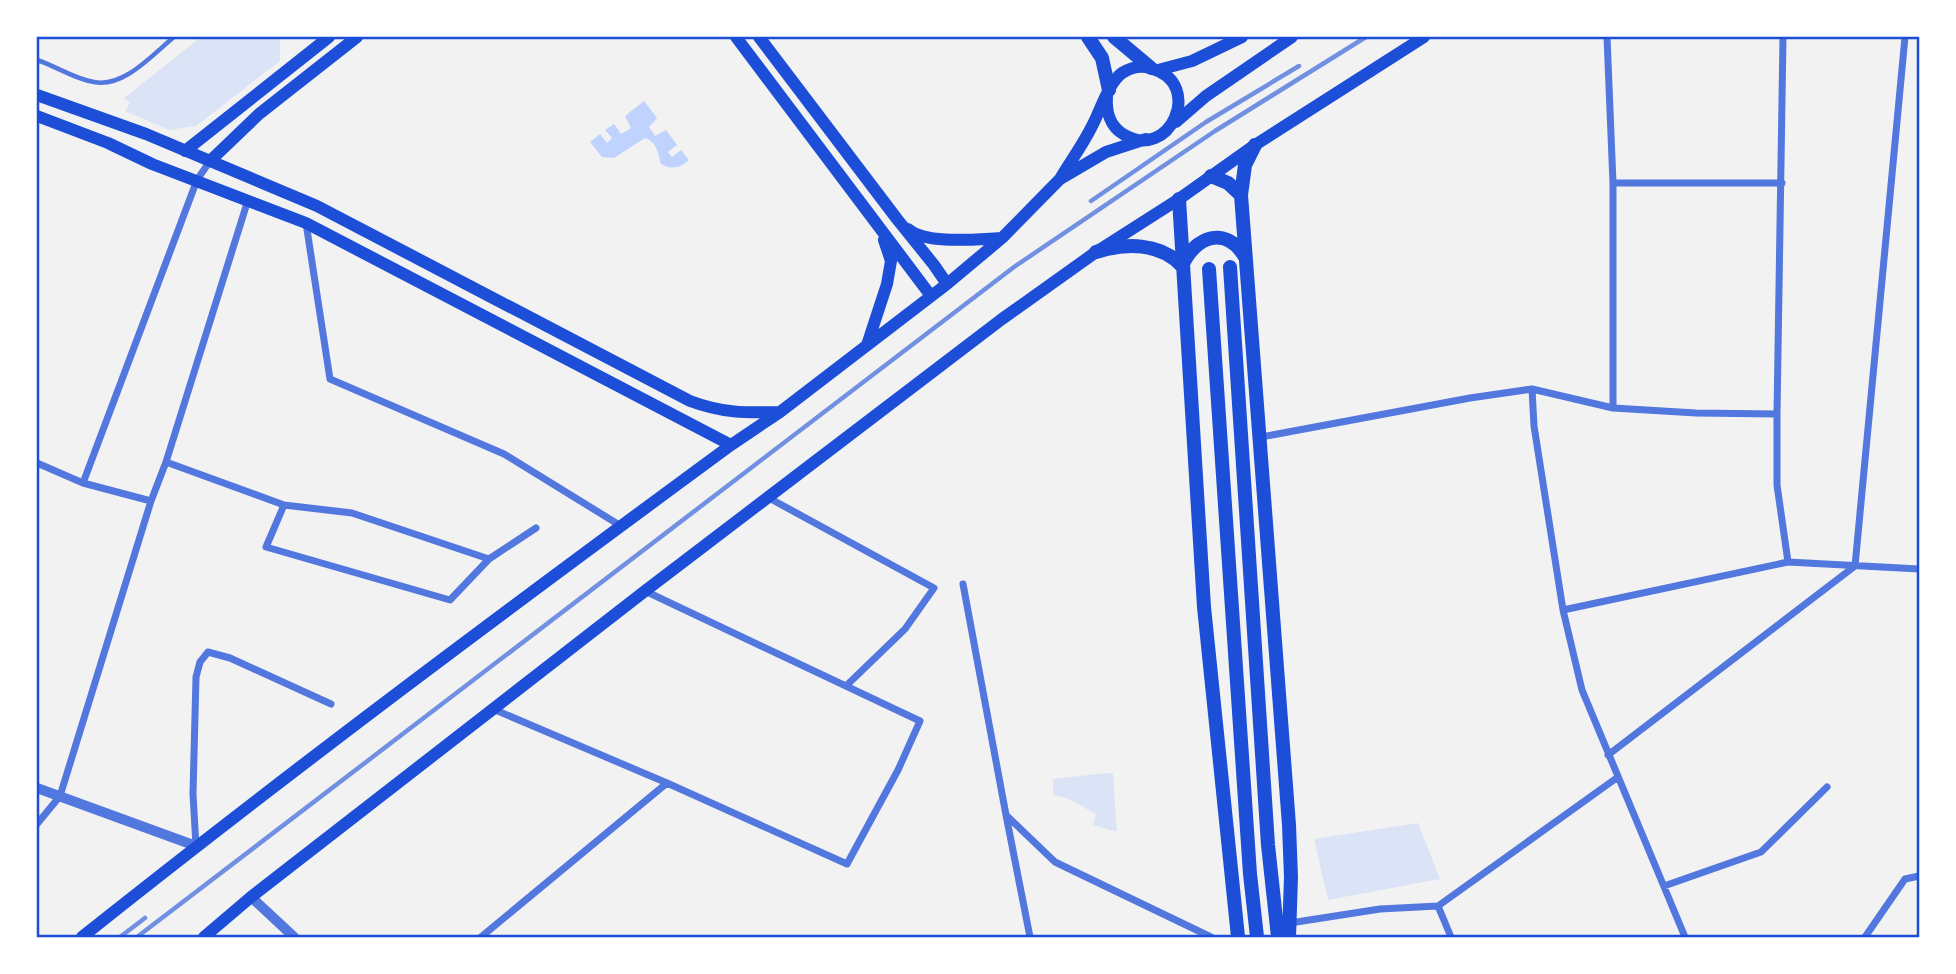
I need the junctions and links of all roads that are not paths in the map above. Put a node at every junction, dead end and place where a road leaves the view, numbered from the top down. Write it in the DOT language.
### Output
graph roads {
  1 [pos="174,37"];
  2 [pos="329,37"];
  3 [pos="357,37"];
  4 [pos="736,37"];
  5 [pos="759,37"];
  6 [pos="1088,37"];
  7 [pos="1114,37"];
  8 [pos="1242,37"];
  9 [pos="1292,37"];
  10 [pos="1424,37"];
  11 [pos="1607,37"];
  12 [pos="1783,37"];
  13 [pos="1905,37"];
  14 [pos="37,60"];
  15 [pos="1154,69"];
  16 [pos="1108,94"];
  17 [pos="37,95"];
  18 [pos="37,116"];
  19 [pos="1170,127"];
  20 [pos="1146,139"];
  21 [pos="1255,145"];
  22 [pos="185,151"];
  23 [pos="210,161"];
  24 [pos="859,170"];
  25 [pos="1211,176"];
  26 [pos="1060,179"];
  27 [pos="197,180"];
  28 [pos="845,183"];
  29 [pos="1613,183"];
  30 [pos="1782,183"];
  31 [pos="1241,195"];
  32 [pos="248,199"];
  33 [pos="1179,199"];
  34 [pos="897,219"];
  35 [pos="306,223"];
  36 [pos="882,233"];
  37 [pos="1002,238"];
  38 [pos="1096,252"];
  39 [pos="1245,258"];
  40 [pos="1182,266"];
  41 [pos="1230,267"];
  42 [pos="1209,270"];
  43 [pos="947,285"];
  44 [pos="931,296"];
  45 [pos="867,345"];
  46 [pos="1532,389"];
  47 [pos="1614,408"];
  48 [pos="780,412"];
  49 [pos="1777,414"];
  50 [pos="1261,437"];
  51 [pos="731,445"];
  52 [pos="166,461"];
  53 [pos="37,463"];
  54 [pos="83,483"];
  55 [pos="769,498"];
  56 [pos="151,501"];
  57 [pos="284,505"];
  58 [pos="621,526"];
  59 [pos="536,528"];
  60 [pos="489,559"];
  61 [pos="1788,562"];
  62 [pos="1855,566"];
  63 [pos="1919,569"];
  64 [pos="963,584"];
  65 [pos="645,591"];
  66 [pos="1563,610"];
  67 [pos="847,685"];
  68 [pos="331,704"];
  69 [pos="493,709"];
  70 [pos="1608,755"];
  71 [pos="1618,777"];
  72 [pos="667,783"];
  73 [pos="1827,787"];
  74 [pos="37,788"];
  75 [pos="60,796"];
  76 [pos="1006,814"];
  77 [pos="37,824"];
  78 [pos="196,846"];
  79 [pos="1919,876"];
  80 [pos="1664,886"];
  81 [pos="251,897"];
  82 [pos="1438,906"];
  83 [pos="1290,930"];
  84 [pos="82,937"];
  85 [pos="204,937"];
  86 [pos="294,937"];
  87 [pos="481,937"];
  88 [pos="1030,937"];
  89 [pos="1211,937"];
  90 [pos="1238,937"];
  91 [pos="1257,937"];
  92 [pos="1278,937"];
  93 [pos="1451,937"];
  94 [pos="1685,937"];
  95 [pos="1865,937"];
  1 -- 14 [label="lane"];
  2 -- 22 [label="main road"];
  3 -- 23 [label="main road"];
  4 -- 28 [label="main road"];
  5 -- 24 [label="main road"];
  6 -- 16 [label="main road"];
  7 -- 15 [label="main road"];
  8 -- 15 [label="main road"];
  9 -- 19 [label="main road"];
  10 -- 21 [label="main road"];
  11 -- 29 [label="street"];
  12 -- 30 [label="street"];
  13 -- 62 [label="street"];
  15 -- 16 [label="main road"];
  15 -- 19 [label="main road"];
  16 -- 20 [label="main road"];
  16 -- 26 [label="main road"];
  17 -- 22 [label="main road"];
  18 -- 27 [label="main road"];
  19 -- 20 [label="main road"];
  20 -- 26 [label="main road"];
  21 -- 25 [label="main road"];
  21 -- 31 [label="main road"];
  22 -- 23 [label="main road"];
  23 -- 27 [label="street"];
  23 -- 48 [label="main road"];
  24 -- 28 [label="main road"];
  24 -- 34 [label="main road"];
  25 -- 31 [label="main road"];
  25 -- 33 [label="main road"];
  26 -- 37 [label="main road"];
  27 -- 32 [label="main road"];
  27 -- 54 [label="street"];
  28 -- 36 [label="main road"];
  29 -- 30 [label="street"];
  29 -- 47 [label="street"];
  30 -- 49 [label="street"];
  31 -- 39 [label="main road"];
  32 -- 35 [label="main road"];
  32 -- 52 [label="street"];
  33 -- 38 [label="main road"];
  33 -- 40 [label="main road"];
  34 -- 37 [label="main road"];
  34 -- 43 [label="main road"];
  35 -- 51 [label="main road"];
  35 -- 58 [label="street"];
  36 -- 44 [label="main road"];
  36 -- 45 [label="main road"];
  37 -- 43 [label="main road"];
  38 -- 40 [label="main road"];
  38 -- 55 [label="main road"];
  39 -- 40 [label="main road"];
  39 -- 50 [label="main road"];
  40 -- 90 [label="main road"];
  41 -- 92 [label="main road"];
  42 -- 91 [label="main road"];
  43 -- 44 [label="main road"];
  44 -- 45 [label="main road"];
  45 -- 48 [label="main road"];
  46 -- 47 [label="street"];
  46 -- 50 [label="street"];
  46 -- 66 [label="street"];
  47 -- 49 [label="street"];
  48 -- 51 [label="main road"];
  49 -- 61 [label="street"];
  50 -- 83 [label="main road"];
  51 -- 58 [label="main road"];
  52 -- 56 [label="street"];
  52 -- 57 [label="street"];
  53 -- 54 [label="street"];
  54 -- 56 [label="street"];
  55 -- 65 [label="main road"];
  55 -- 67 [label="street"];
  56 -- 75 [label="street"];
  57 -- 60 [label="street"];
  57 -- 60 [label="street"];
  58 -- 78 [label="main road"];
  59 -- 60 [label="street"];
  61 -- 62 [label="street"];
  61 -- 66 [label="street"];
  62 -- 63 [label="street"];
  62 -- 70 [label="street"];
  64 -- 76 [label="street"];
  65 -- 67 [label="street"];
  65 -- 69 [label="main road"];
  66 -- 70 [label="street"];
  67 -- 72 [label="street"];
  68 -- 78 [label="street"];
  69 -- 72 [label="street"];
  69 -- 81 [label="main road"];
  70 -- 71 [label="street"];
  71 -- 80 [label="street"];
  71 -- 82 [label="street"];
  72 -- 87 [label="street"];
  73 -- 80 [label="street"];
  74 -- 75 [label="street"];
  75 -- 77 [label="street"];
  75 -- 78 [label="street"];
  76 -- 88 [label="street"];
  76 -- 89 [label="street"];
  78 -- 84 [label="main road"];
  79 -- 95 [label="street"];
  80 -- 94 [label="street"];
  81 -- 85 [label="main road"];
  81 -- 86 [label="street"];
  82 -- 83 [label="street"];
  82 -- 93 [label="street"];
}
